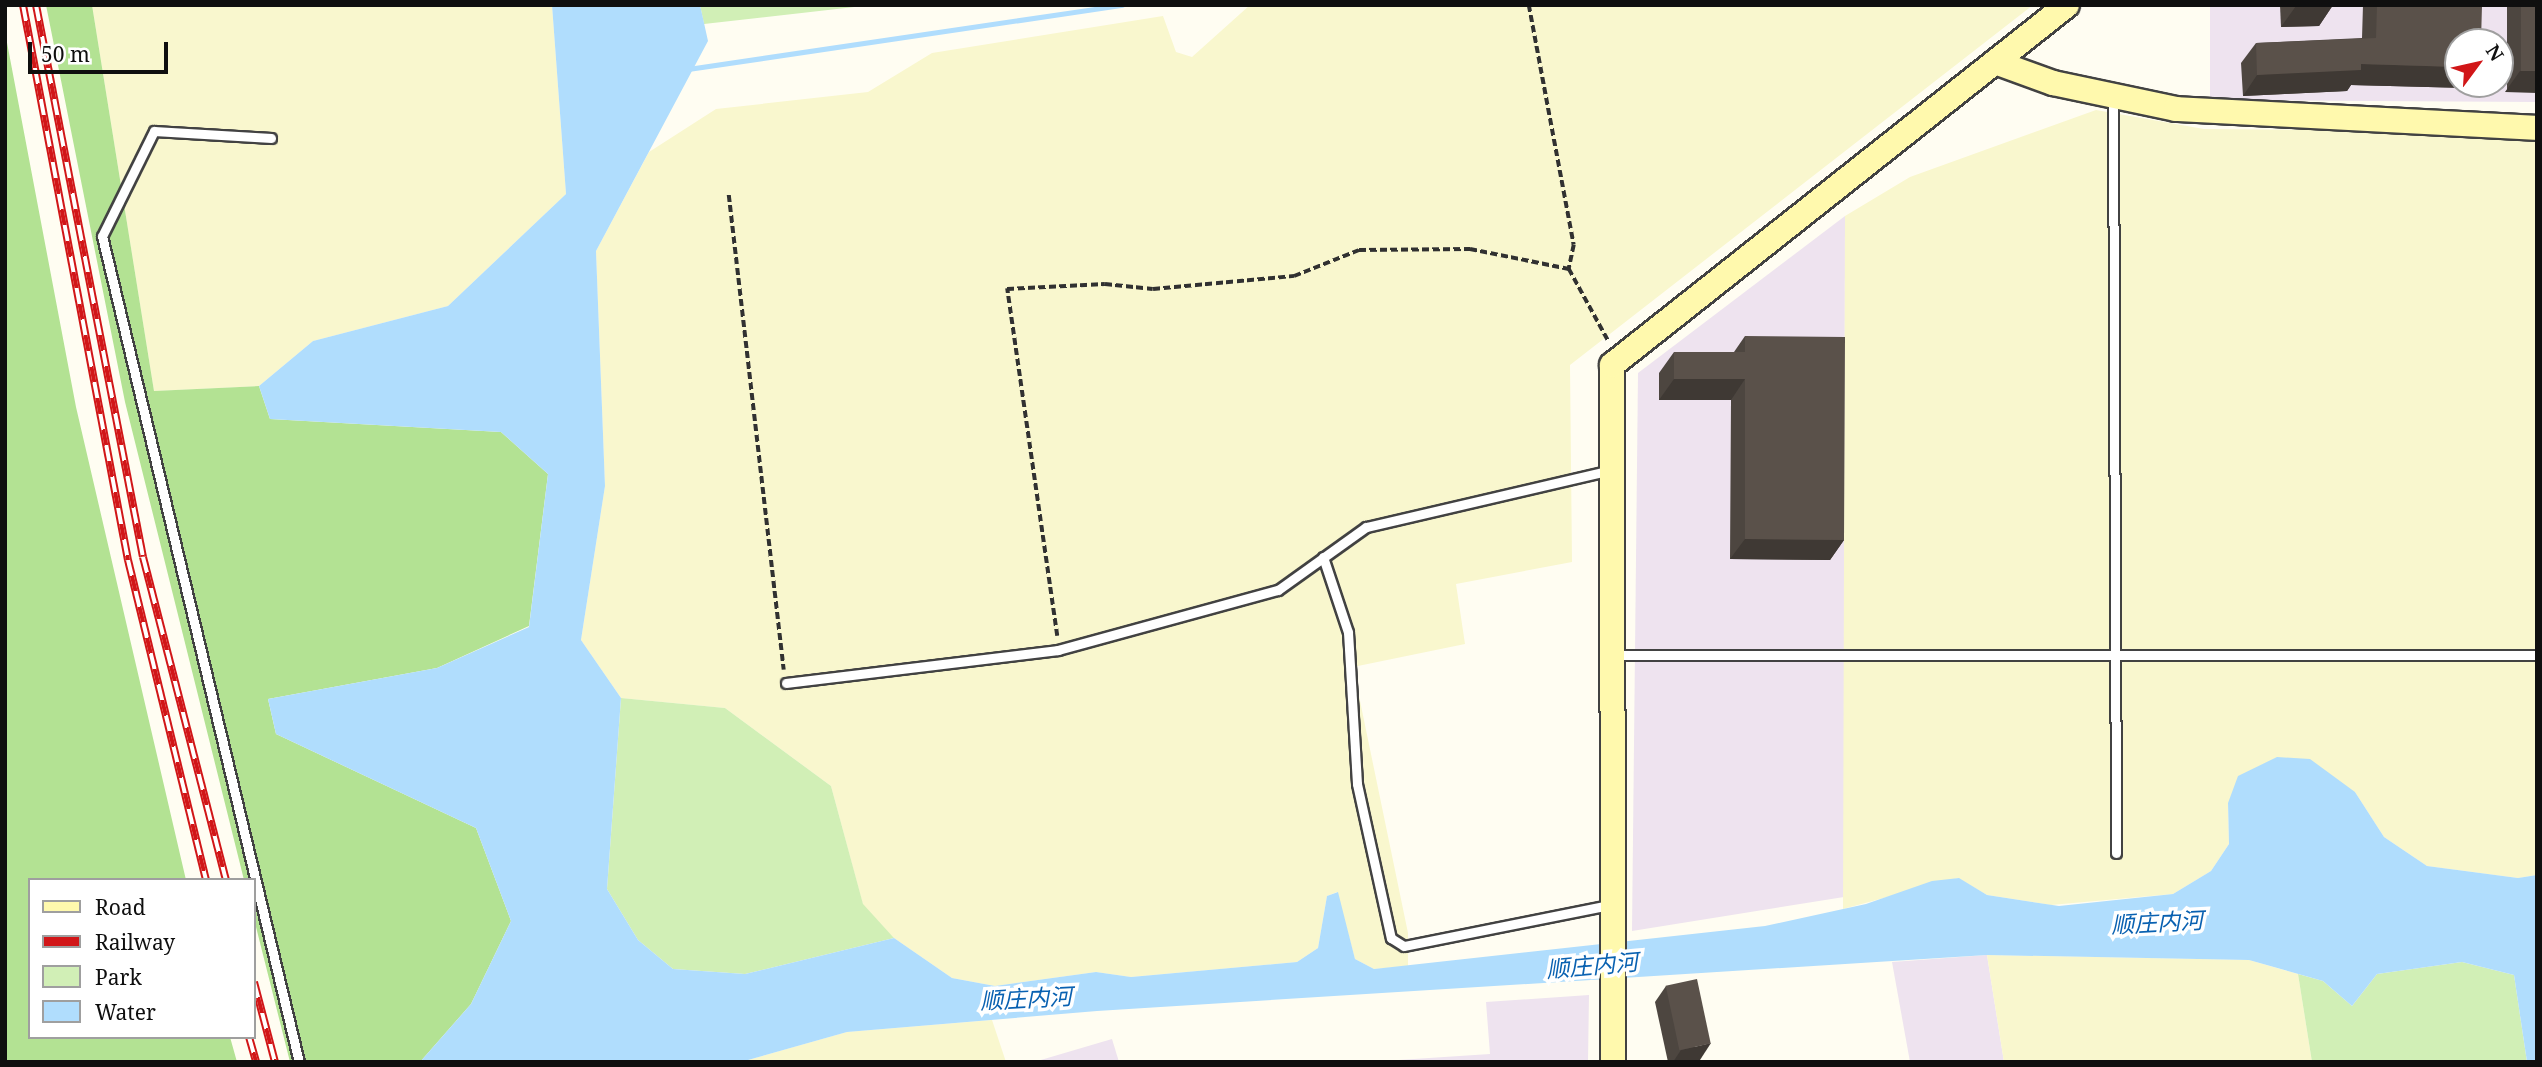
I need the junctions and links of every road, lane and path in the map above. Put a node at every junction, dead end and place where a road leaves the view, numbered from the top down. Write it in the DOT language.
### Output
graph roads {
  1 [pos="1529,5"];
  2 [pos="2067,5"];
  3 [pos="1995,62"];
  4 [pos="2113,96"];
  5 [pos="2537,128"];
  6 [pos="271,138"];
  7 [pos="729,195"];
  8 [pos="1569,270"];
  9 [pos="1612,365"];
  10 [pos="1612,470"];
  11 [pos="1323,557"];
  12 [pos="1058,650"];
  13 [pos="1611,655"];
  14 [pos="2119,655"];
  15 [pos="2537,655"];
  16 [pos="786,683"];
  17 [pos="2116,853"];
  18 [pos="255,878"];
  19 [pos="256,882"];
  20 [pos="1612,917"];
  21 [pos="299,1062"];
  22 [pos="1613,1062"];
  1 -- 8 [label="path"];
  2 -- 3 [label="street"];
  3 -- 4 [label="street"];
  3 -- 9 [label="street"];
  4 -- 5 [label="street"];
  4 -- 14 [label="lane"];
  6 -- 18 [label="lane"];
  7 -- 16 [label="path"];
  8 -- 9 [label="path"];
  8 -- 12 [label="path"];
  9 -- 10 [label="street"];
  10 -- 11 [label="lane"];
  10 -- 13 [label="street"];
  11 -- 12 [label="lane"];
  11 -- 20 [label="lane"];
  12 -- 16 [label="lane"];
  13 -- 14 [label="lane"];
  13 -- 20 [label="street"];
  14 -- 15 [label="lane"];
  14 -- 17 [label="lane"];
  19 -- 21 [label="lane"];
  20 -- 22 [label="street"];
}
